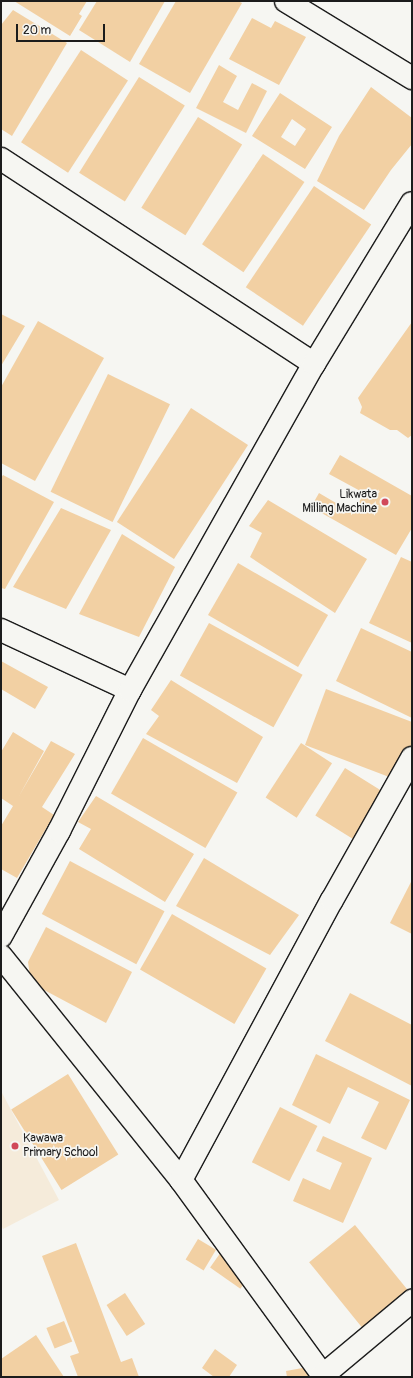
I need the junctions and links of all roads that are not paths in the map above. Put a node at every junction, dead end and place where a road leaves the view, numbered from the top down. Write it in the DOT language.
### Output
graph roads {
  1 [pos="286,1"];
  2 [pos="412,78"];
  3 [pos="1,159"];
  4 [pos="412,203"];
  5 [pos="314,364"];
  6 [pos="1,630"];
  7 [pos="130,690"];
  8 [pos="412,758"];
  9 [pos="1,936"];
  10 [pos="1,956"];
  11 [pos="181,1180"];
  12 [pos="412,1302"];
  13 [pos="323,1377"];
  1 -- 2 [label="street"];
  3 -- 5 [label="street"];
  4 -- 5 [label="street"];
  5 -- 7 [label="street"];
  6 -- 7 [label="street"];
  7 -- 9 [label="street"];
  8 -- 11 [label="street"];
  10 -- 11 [label="street"];
  11 -- 13 [label="street"];
  12 -- 13 [label="street"];
}
